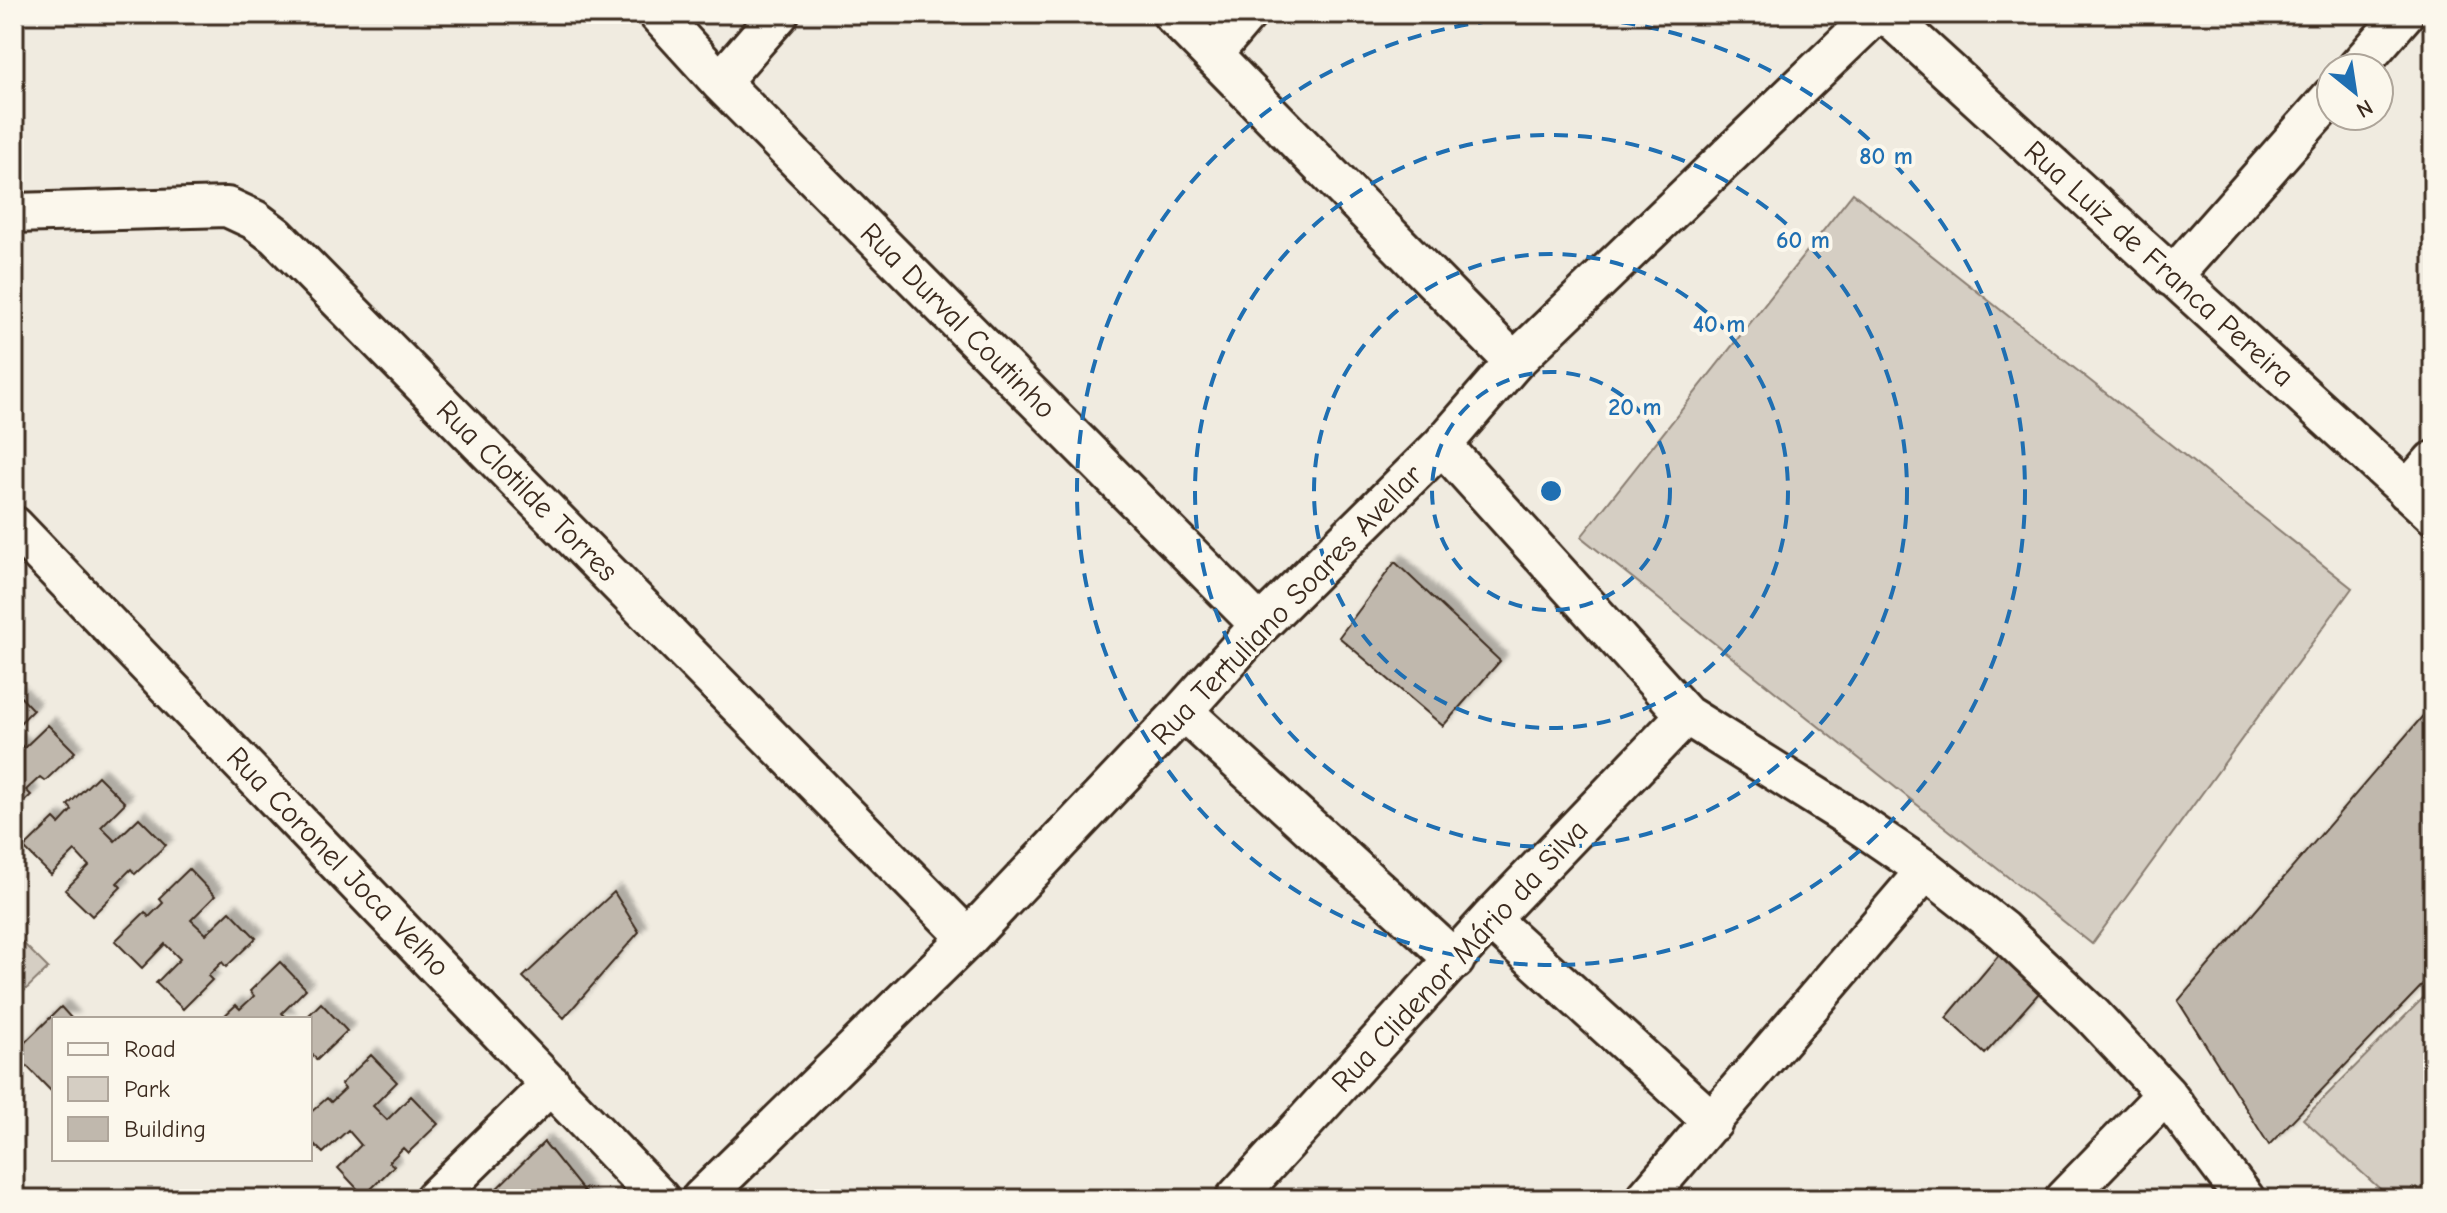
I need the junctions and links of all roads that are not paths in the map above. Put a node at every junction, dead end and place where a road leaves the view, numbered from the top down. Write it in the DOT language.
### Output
graph roads {
  1 [pos="658,14"];
  2 [pos="779,14"];
  3 [pos="1172,14"];
  4 [pos="1247,14"];
  5 [pos="1876,14"];
  6 [pos="1886,14"];
  7 [pos="2404,14"];
  8 [pos="2371,52"];
  9 [pos="1212,55"];
  10 [pos="720,82"];
  11 [pos="2315,115"];
  12 [pos="14,213"];
  13 [pos="2172,277"];
  14 [pos="1514,362"];
  15 [pos="1442,445"];
  16 [pos="2433,461"];
  17 [pos="2420,502"];
  18 [pos="14,526"];
  19 [pos="1260,625"];
  20 [pos="1183,711"];
  21 [pos="1686,715"];
  22 [pos="1926,870"];
  23 [pos="1490,919"];
  24 [pos="968,938"];
  25 [pos="1455,960"];
  26 [pos="551,1084"];
  27 [pos="2166,1094"];
  28 [pos="1713,1122"];
  29 [pos="434,1199"];
  30 [pos="660,1199"];
  31 [pos="701,1199"];
  32 [pos="1235,1199"];
  33 [pos="1645,1199"];
  34 [pos="2064,1199"];
  35 [pos="2245,1199"];
  1 -- 10 [label="street, Rua Durval Coutinho"];
  2 -- 10 [label="street"];
  3 -- 9 [label="street"];
  4 -- 9 [label="street"];
  5 -- 14 [label="street, Rua Tertuliano Soares Avellar"];
  6 -- 13 [label="street, Rua Luiz de Franca Pereira"];
  7 -- 8 [label="street"];
  9 -- 14 [label="street"];
  10 -- 19 [label="street, Rua Durval Coutinho"];
  11 -- 13 [label="street"];
  12 -- 24 [label="street, Rua Clotilde Torres"];
  13 -- 17 [label="street, Rua Luiz de Franca Pereira"];
  14 -- 15 [label="street, Rua Tertuliano Soares Avellar"];
  15 -- 19 [label="street, Rua Tertuliano Soares Avellar"];
  15 -- 21 [label="street"];
  16 -- 17 [label="street"];
  18 -- 26 [label="street, Rua Coronel Joca Velho"];
  19 -- 20 [label="street, Rua Tertuliano Soares Avellar"];
  20 -- 24 [label="street, Rua Tertuliano Soares Avellar"];
  20 -- 25 [label="street"];
  21 -- 22 [label="street"];
  21 -- 23 [label="street, Rua Clidenor Mário da Silva"];
  22 -- 27 [label="street"];
  22 -- 28 [label="street"];
  23 -- 25 [label="street, Rua Clidenor Mário da Silva"];
  23 -- 28 [label="street"];
  24 -- 31 [label="street, Rua Tertuliano Soares Avellar"];
  25 -- 32 [label="street, Rua Clidenor Mário da Silva"];
  26 -- 29 [label="street"];
  26 -- 30 [label="street, Rua Coronel Joca Velho"];
  27 -- 34 [label="street"];
  27 -- 35 [label="street"];
  28 -- 33 [label="street"];
}
